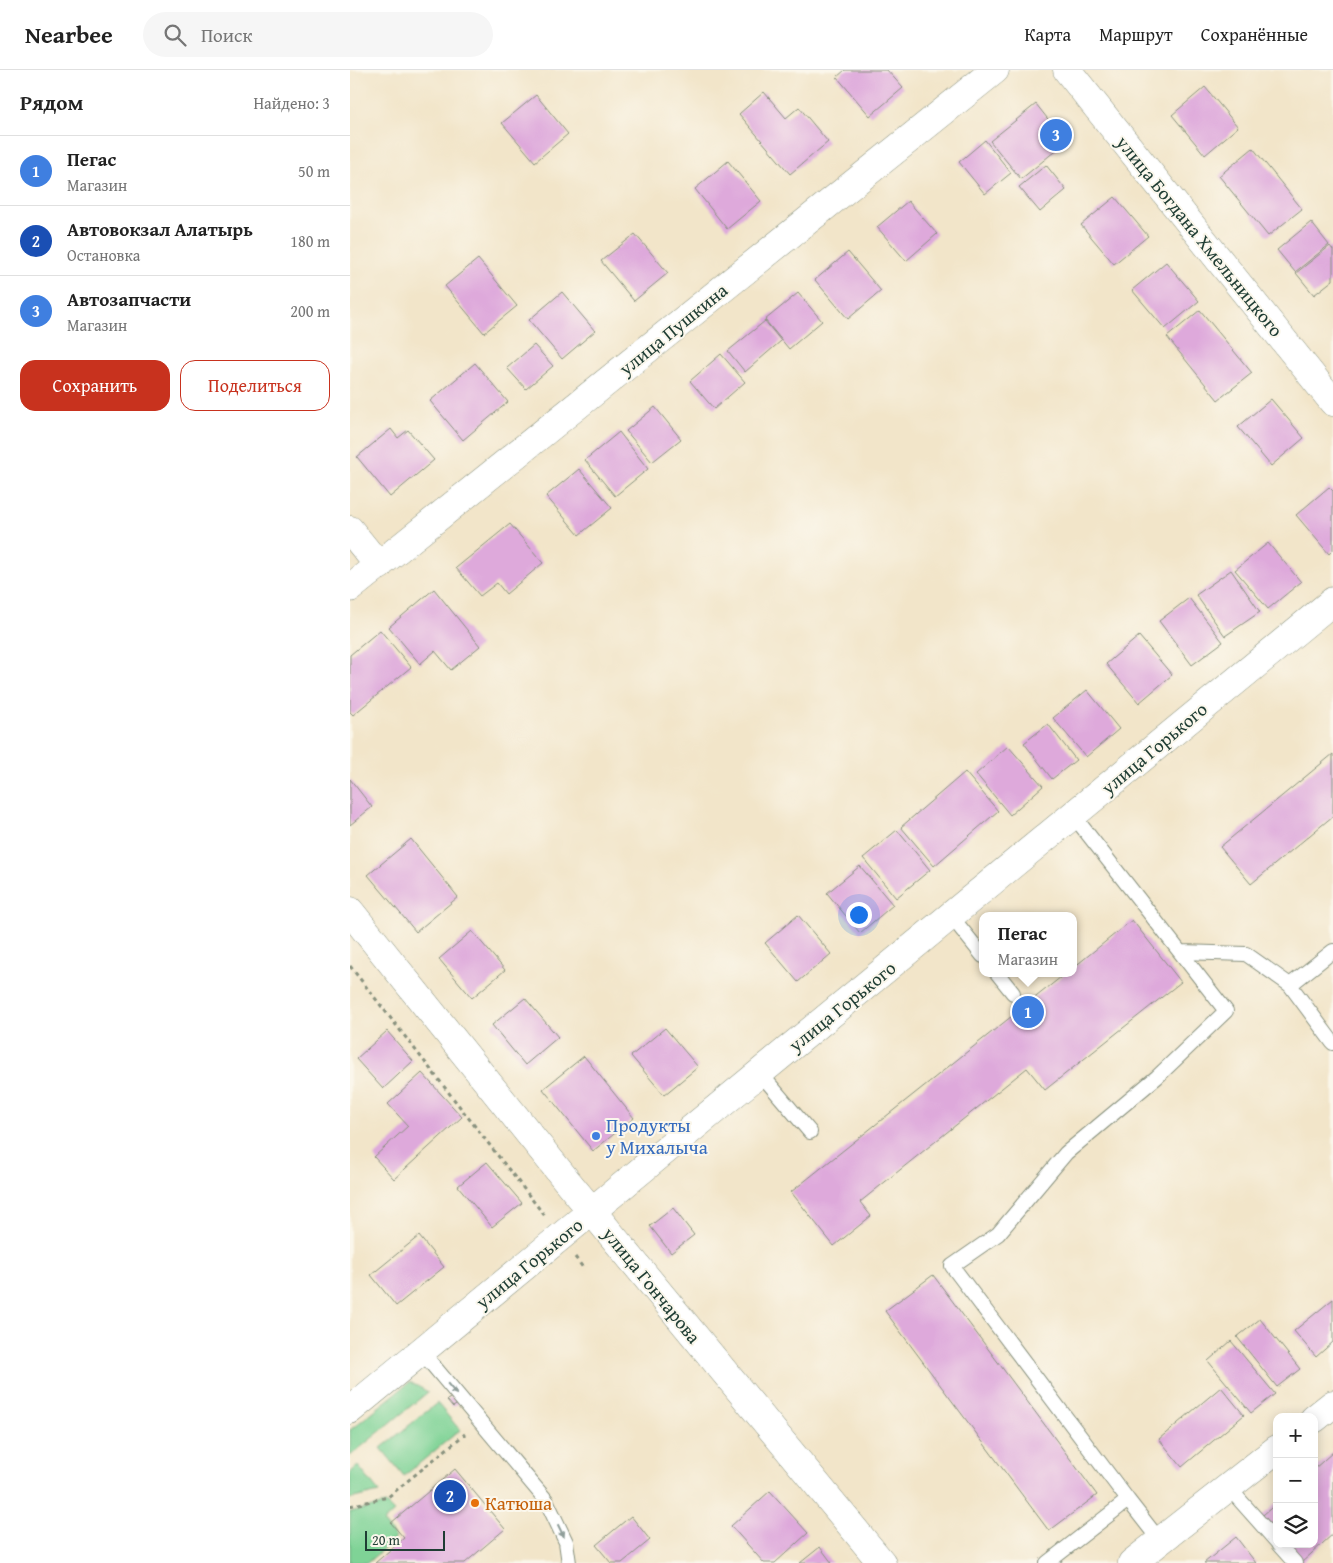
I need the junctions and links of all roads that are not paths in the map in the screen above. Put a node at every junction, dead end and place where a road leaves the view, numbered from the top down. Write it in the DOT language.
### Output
graph roads {
  1 [pos="995,70"];
  2 [pos="1067,70"];
  3 [pos="1333,402"];
  4 [pos="350,530"];
  5 [pos="379,566"];
  6 [pos="350,588"];
  7 [pos="1333,601"];
  8 [pos="1073,815"];
  9 [pos="350,911"];
  10 [pos="951,916"];
  11 [pos="979,951"];
  12 [pos="1333,951"];
  13 [pos="1181,952"];
  14 [pos="1000,977"];
  15 [pos="1290,985"];
  16 [pos="1013,993"];
  17 [pos="1333,1043"];
  18 [pos="760,1073"];
  19 [pos="810,1132"];
  20 [pos="592,1211"];
  21 [pos="421,1351"];
  22 [pos="1333,1404"];
  23 [pos="350,1410"];
  24 [pos="1318,1416"];
  25 [pos="1273,1452"];
  26 [pos="1229,1488"];
  27 [pos="1128,1500"];
  28 [pos="1273,1537"];
  29 [pos="1160,1541"];
  30 [pos="1282,1548"];
  31 [pos="568,1563"];
  32 [pos="882,1563"];
  33 [pos="1047,1563"];
  34 [pos="1132,1563"];
  35 [pos="1295,1563"];
  1 -- 5 [label="street, улица Пушкина"];
  2 -- 3 [label="street, улица Богдана Хмельницкого"];
  4 -- 5 [label="street"];
  5 -- 6 [label="street, улица Пушкина"];
  7 -- 8 [label="street, улица Горького"];
  8 -- 10 [label="street, улица Горького"];
  8 -- 13 [label="lane"];
  9 -- 20 [label="street, улица Гончарова"];
  10 -- 11 [label="lane"];
  10 -- 18 [label="street, улица Горького"];
  12 -- 15 [label="lane"];
  13 -- 15 [label="lane"];
  13 -- 27 [label="lane"];
  14 -- 16 [label="lane"];
  15 -- 17 [label="lane"];
  18 -- 19 [label="lane"];
  18 -- 20 [label="street, улица Горького"];
  20 -- 21 [label="street, улица Горького"];
  20 -- 32 [label="street, улица Гончарова"];
  21 -- 23 [label="street, улица Горького"];
  21 -- 31 [label="lane, one-way"];
  22 -- 24 [label="street"];
  25 -- 26 [label="street"];
  26 -- 28 [label="lane"];
  26 -- 29 [label="street"];
  27 -- 29 [label="lane"];
  27 -- 33 [label="lane"];
  29 -- 34 [label="street"];
  30 -- 35 [label="lane"];
}
